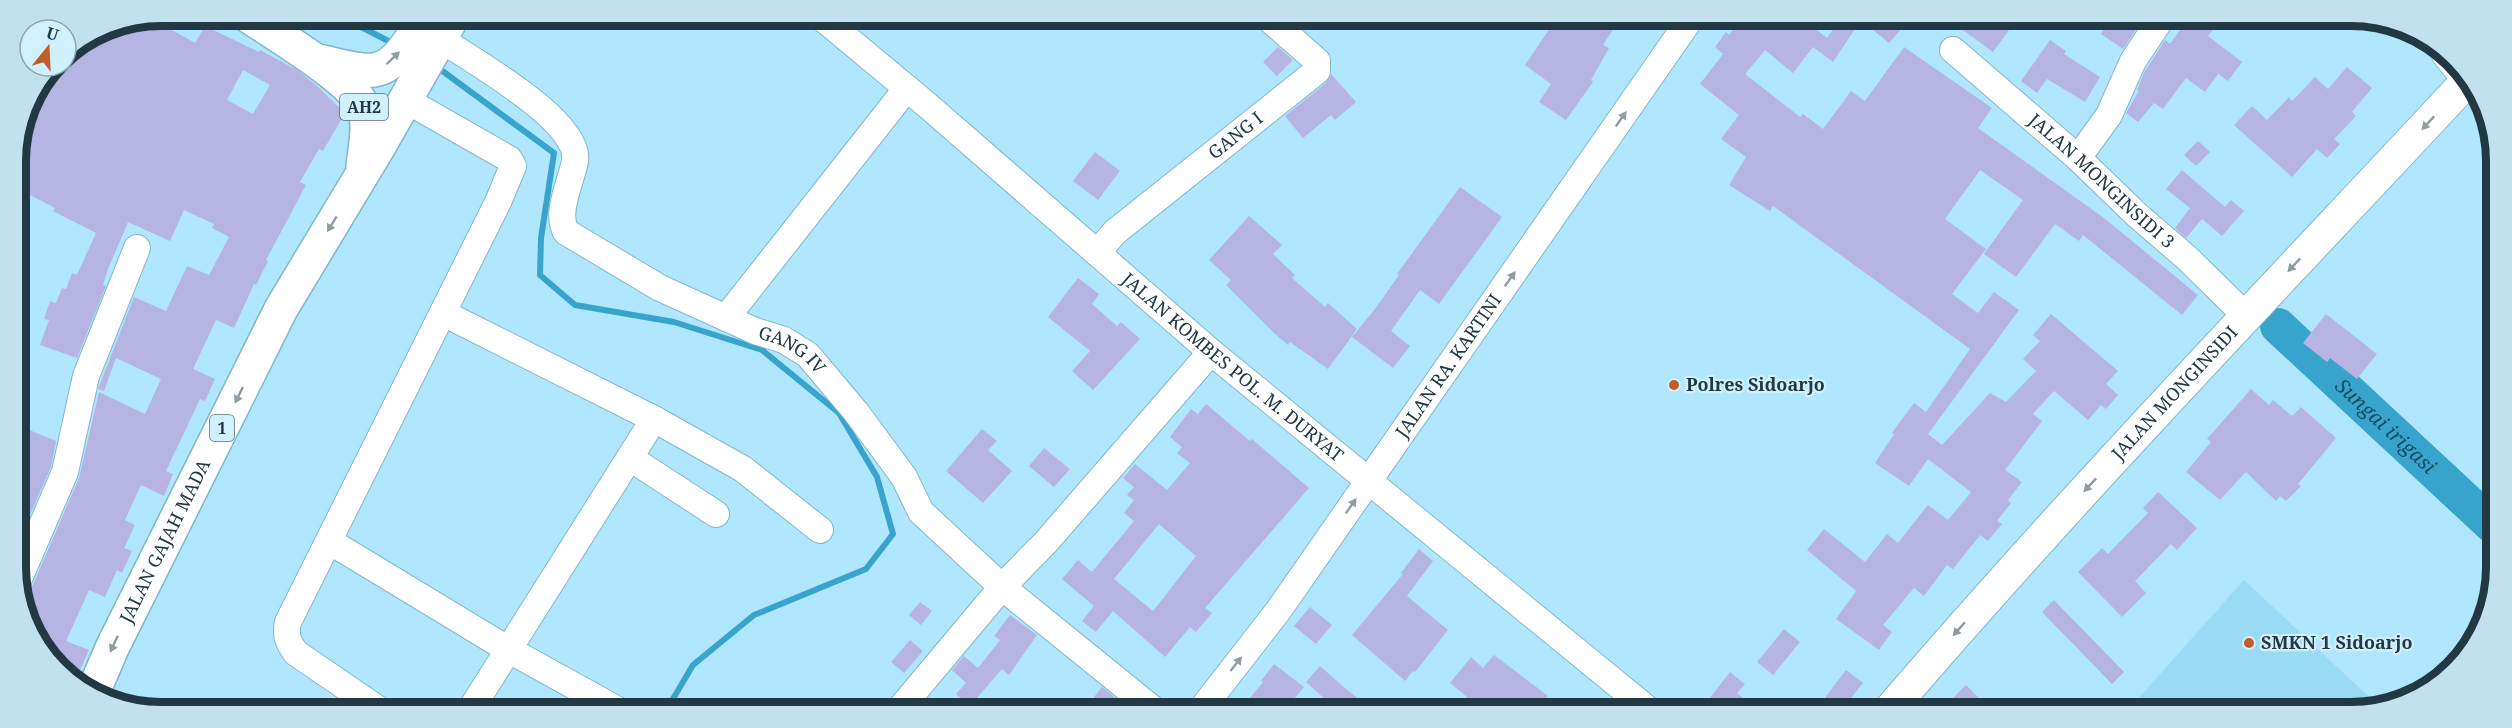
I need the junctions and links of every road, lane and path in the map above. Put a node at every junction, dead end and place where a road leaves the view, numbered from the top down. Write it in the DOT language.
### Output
graph roads {
  1 [pos="264,26"];
  2 [pos="833,26"];
  3 [pos="1277,26"];
  4 [pos="1686,26"];
  5 [pos="2157,26"];
  6 [pos="426,47"];
  7 [pos="1953,50"];
  8 [pos="317,61"];
  9 [pos="2464,86"];
  10 [pos="907,88"];
  11 [pos="2078,158"];
  12 [pos="362,174"];
  13 [pos="137,248"];
  14 [pos="1097,253"];
  15 [pos="443,313"];
  16 [pos="2246,316"];
  17 [pos="726,318"];
  18 [pos="1211,352"];
  19 [pos="654,419"];
  20 [pos="630,458"];
  21 [pos="1368,482"];
  22 [pos="716,514"];
  23 [pos="820,530"];
  24 [pos="329,541"];
  25 [pos="26,562"];
  26 [pos="1002,587"];
  27 [pos="509,650"];
  28 [pos="96,686"];
  29 [pos="368,702"];
  30 [pos="476,702"];
  31 [pos="603,702"];
  32 [pos="906,702"];
  33 [pos="1145,702"];
  34 [pos="1207,702"];
  35 [pos="1639,702"];
  36 [pos="1897,702"];
  1 -- 8 [label="highway"];
  2 -- 10 [label="street, JALAN KOMBES POL. M. DURYAT"];
  3 -- 14 [label="street, GANG I"];
  21 -- 4 [label="street, JALAN RA. KARTINI, one-way"];
  5 -- 11 [label="street"];
  8 -- 6 [label="highway, one-way"];
  6 -- 12 [label="highway, 1"];
  6 -- 15 [label="street"];
  6 -- 17 [label="street, GANG IV"];
  7 -- 11 [label="street, JALAN MONGINSIDI 3"];
  8 -- 12 [label="highway, AH2"];
  9 -- 16 [label="main road, JALAN MONGINSIDI, one-way"];
  10 -- 14 [label="street, JALAN KOMBES POL. M. DURYAT"];
  10 -- 17 [label="street"];
  11 -- 16 [label="street, JALAN MONGINSIDI 3"];
  12 -- 28 [label="highway, JALAN GAJAH MADA / 1, one-way"];
  13 -- 25 [label="street"];
  14 -- 18 [label="street, JALAN KOMBES POL. M. DURYAT"];
  15 -- 19 [label="street"];
  15 -- 24 [label="street"];
  16 -- 36 [label="main road, JALAN MONGINSIDI, one-way"];
  17 -- 26 [label="street, GANG IV"];
  18 -- 21 [label="street, JALAN KOMBES POL. M. DURYAT"];
  18 -- 26 [label="street"];
  19 -- 20 [label="street"];
  19 -- 23 [label="street"];
  20 -- 22 [label="street"];
  20 -- 27 [label="street"];
  34 -- 21 [label="street, JALAN RA. KARTINI, one-way"];
  21 -- 35 [label="street, JALAN KOMBES POL. M. DURYAT"];
  24 -- 27 [label="street"];
  24 -- 29 [label="street"];
  26 -- 32 [label="street"];
  26 -- 33 [label="street, GANG IV"];
  27 -- 30 [label="street"];
  27 -- 31 [label="street"];
}
